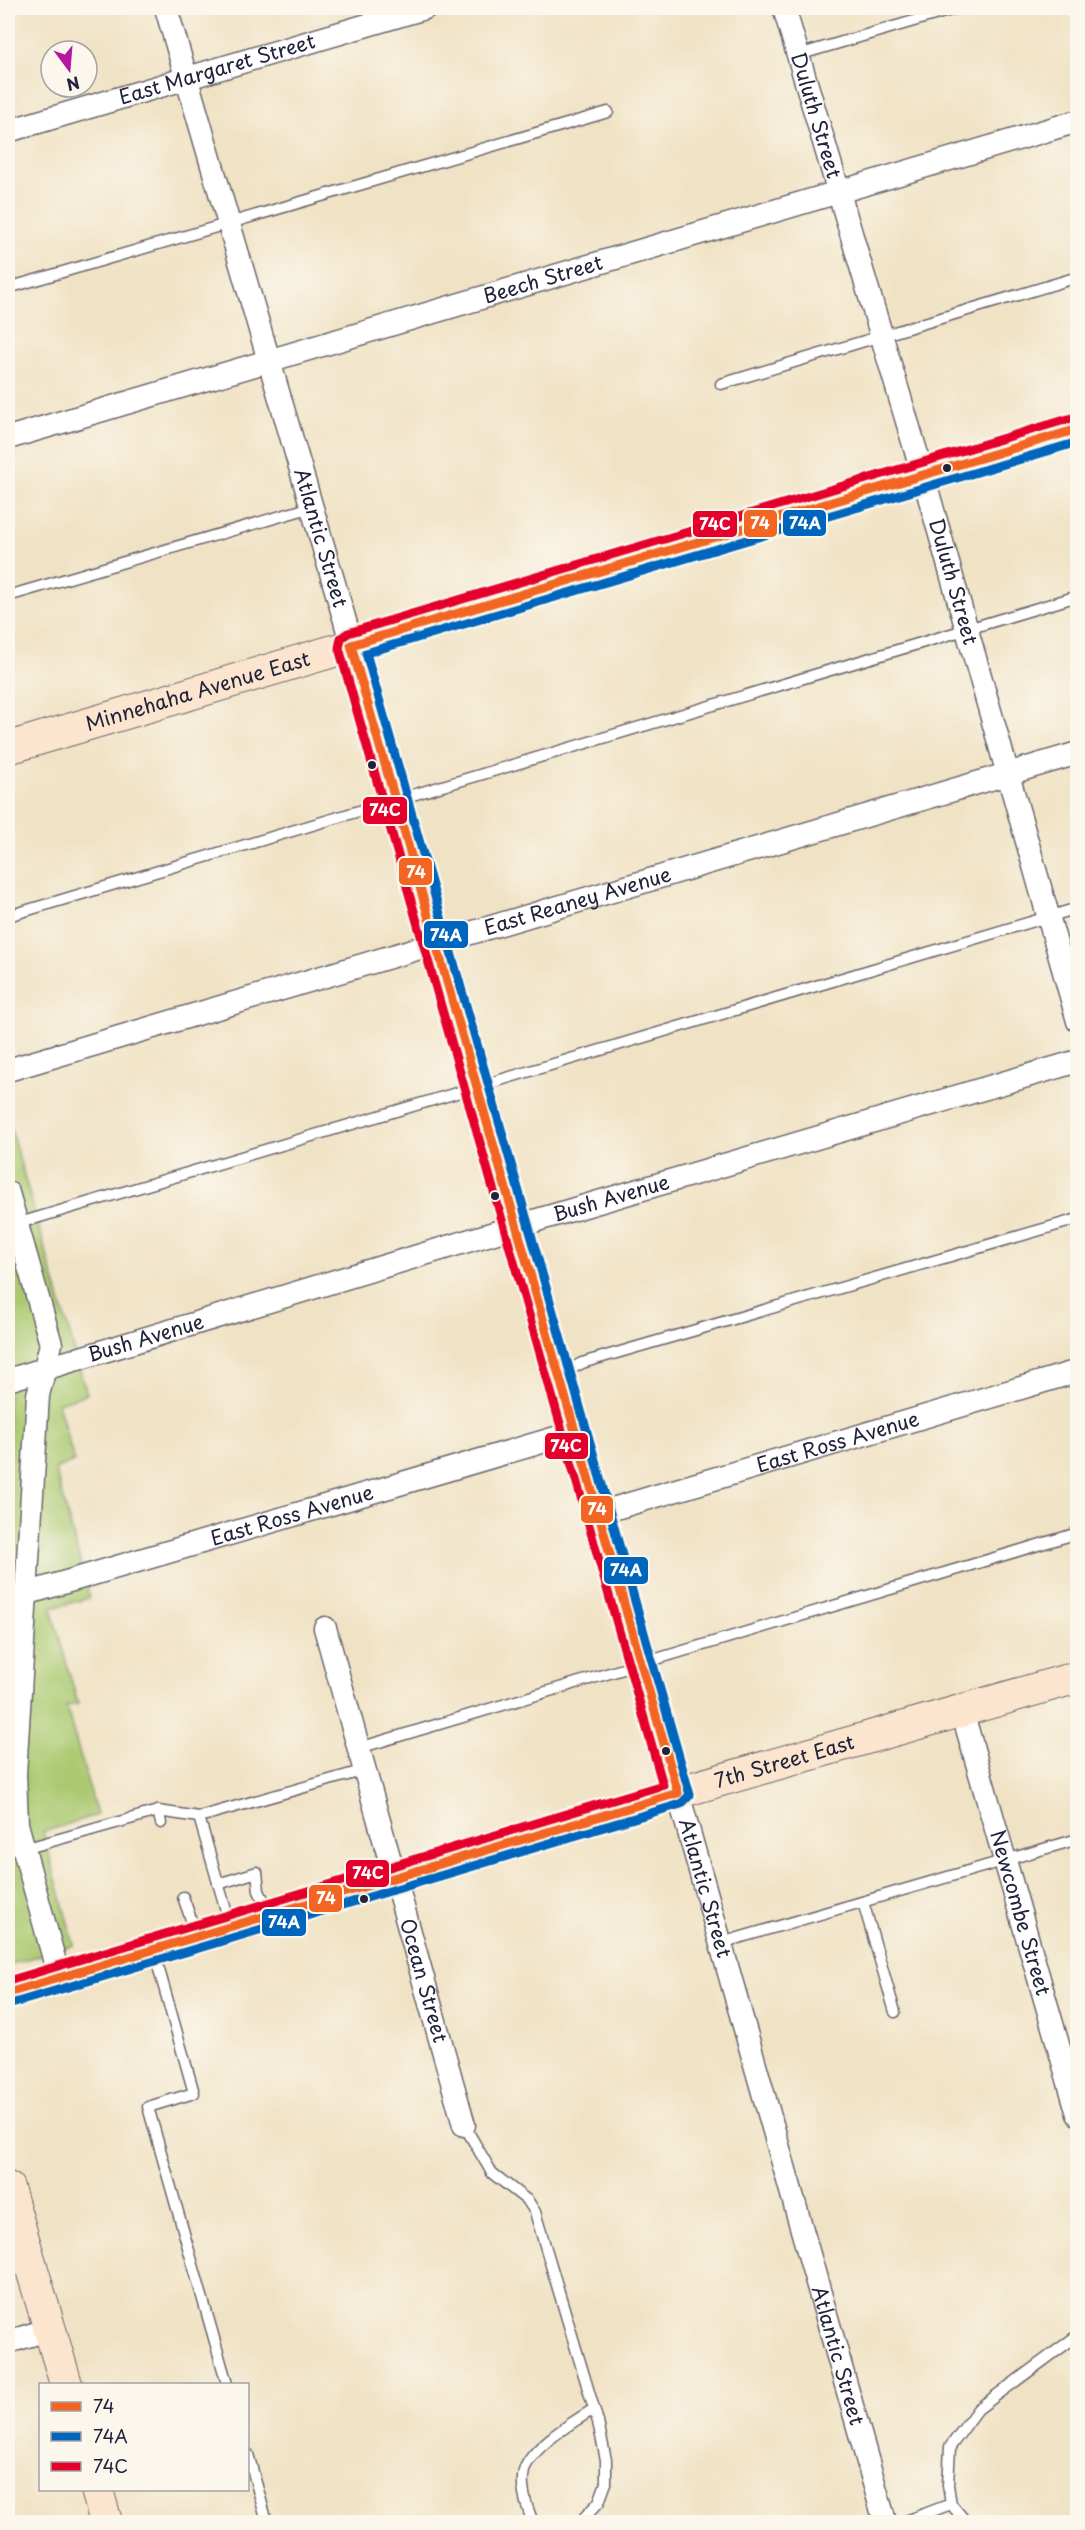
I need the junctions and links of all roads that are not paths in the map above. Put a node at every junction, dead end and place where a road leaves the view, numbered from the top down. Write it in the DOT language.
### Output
graph roads {
  1 [pos="166,8"];
  2 [pos="425,8"];
  3 [pos="784,8"];
  4 [pos="958,8"];
  5 [pos="798,55"];
  6 [pos="186,77"];
  7 [pos="608,112"];
  8 [pos="1077,121"];
  9 [pos="8,131"];
  10 [pos="839,192"];
  11 [pos="229,223"];
  12 [pos="1077,277"];
  13 [pos="8,288"];
  14 [pos="881,334"];
  15 [pos="270,362"];
  16 [pos="721,384"];
  17 [pos="1077,429"];
  18 [pos="8,438"];
  19 [pos="923,475"];
  20 [pos="312,507"];
  21 [pos="8,596"];
  22 [pos="1077,597"];
  23 [pos="967,629"];
  24 [pos="351,645"];
  25 [pos="8,748"];
  26 [pos="1077,753"];
  27 [pos="1007,773"];
  28 [pos="396,799"];
  29 [pos="1077,908"];
  30 [pos="8,915"];
  31 [pos="1048,917"];
  32 [pos="436,941"];
  33 [pos="1077,1021"];
  34 [pos="1077,1061"];
  35 [pos="8,1070"];
  36 [pos="477,1086"];
  37 [pos="8,1193"];
  38 [pos="1077,1219"];
  39 [pos="16,1224"];
  40 [pos="517,1226"];
  41 [pos="44,1370"];
  42 [pos="1077,1371"];
  43 [pos="560,1375"];
  44 [pos="8,1380"];
  45 [pos="576,1432"];
  46 [pos="599,1513"];
  47 [pos="1077,1533"];
  48 [pos="16,1596"];
  49 [pos="325,1628"];
  50 [pos="642,1663"];
  51 [pos="1077,1677"];
  52 [pos="962,1711"];
  53 [pos="359,1748"];
  54 [pos="365,1770"];
  55 [pos="678,1793"];
  56 [pos="158,1811"];
  57 [pos="199,1816"];
  58 [pos="161,1824"];
  59 [pos="1077,1839"];
  60 [pos="24,1849"];
  61 [pos="1005,1861"];
  62 [pos="395,1877"];
  63 [pos="218,1884"];
  64 [pos="183,1896"];
  65 [pos="863,1902"];
  66 [pos="270,1914"];
  67 [pos="231,1926"];
  68 [pos="196,1936"];
  69 [pos="721,1943"];
  70 [pos="153,1949"];
  71 [pos="59,1977"];
  72 [pos="8,1993"];
  73 [pos="895,2012"];
  74 [pos="1077,2114"];
  75 [pos="464,2125"];
  76 [pos="8,2188"];
  77 [pos="50,2330"];
  78 [pos="1077,2335"];
  79 [pos="8,2342"];
  80 [pos="65,2383"];
  81 [pos="227,2383"];
  82 [pos="594,2409"];
  83 [pos="249,2458"];
  84 [pos="97,2491"];
  85 [pos="951,2504"];
  86 [pos="106,2523"];
  87 [pos="267,2523"];
  88 [pos="532,2523"];
  89 [pos="580,2523"];
  90 [pos="885,2523"];
  91 [pos="903,2523"];
  92 [pos="966,2523"];
  1 -- 6 [label="street, Atlantic Street"];
  2 -- 6 [label="street, East Margaret Street"];
  3 -- 5 [label="street, Duluth Street"];
  4 -- 5 [label="lane"];
  5 -- 10 [label="street, Duluth Street"];
  6 -- 9 [label="street, East Margaret Street"];
  6 -- 11 [label="street, Atlantic Street"];
  7 -- 11 [label="lane"];
  8 -- 10 [label="street, Beech Street"];
  10 -- 14 [label="street, Duluth Street"];
  10 -- 15 [label="street, Beech Street"];
  11 -- 13 [label="lane"];
  11 -- 15 [label="street, Atlantic Street"];
  12 -- 14 [label="lane"];
  14 -- 16 [label="lane"];
  14 -- 19 [label="street, Duluth Street"];
  15 -- 18 [label="street, Beech Street"];
  15 -- 20 [label="street, Atlantic Street"];
  17 -- 19 [label="street, Minnehaha Avenue East"];
  19 -- 23 [label="street, Duluth Street"];
  19 -- 24 [label="street, Minnehaha Avenue East"];
  20 -- 21 [label="lane"];
  20 -- 24 [label="street, Atlantic Street"];
  22 -- 23 [label="lane"];
  23 -- 27 [label="street, Duluth Street"];
  23 -- 28 [label="lane"];
  24 -- 25 [label="street, Minnehaha Avenue East"];
  24 -- 28 [label="street, Atlantic Street"];
  26 -- 27 [label="street, East Reaney Avenue"];
  27 -- 31 [label="street, Duluth Street"];
  27 -- 32 [label="street, East Reaney Avenue"];
  28 -- 30 [label="lane"];
  28 -- 32 [label="street, Atlantic Street"];
  29 -- 31 [label="lane"];
  31 -- 33 [label="street, Duluth Street"];
  31 -- 36 [label="lane"];
  32 -- 35 [label="street, East Reaney Avenue"];
  32 -- 36 [label="street, Atlantic Street"];
  34 -- 40 [label="street, Bush Avenue"];
  36 -- 39 [label="lane"];
  36 -- 40 [label="street, Atlantic Street"];
  37 -- 39 [label="street"];
  38 -- 43 [label="lane"];
  39 -- 41 [label="street"];
  40 -- 41 [label="street, Bush Avenue"];
  40 -- 43 [label="street, Atlantic Street"];
  41 -- 44 [label="street, Bush Avenue"];
  41 -- 48 [label="street"];
  42 -- 46 [label="street, East Ross Avenue"];
  43 -- 45 [label="street, Atlantic Street"];
  45 -- 46 [label="street, Atlantic Street"];
  45 -- 48 [label="street, East Ross Avenue"];
  46 -- 50 [label="street, Atlantic Street"];
  47 -- 50 [label="lane"];
  48 -- 60 [label="street"];
  49 -- 53 [label="street, Ocean Street"];
  50 -- 53 [label="lane"];
  50 -- 55 [label="street, Atlantic Street"];
  51 -- 52 [label="street, 7th Street East"];
  52 -- 55 [label="street, 7th Street East"];
  52 -- 61 [label="street, Newcombe Street"];
  53 -- 54 [label="street, Ocean Street"];
  54 -- 57 [label="lane"];
  54 -- 62 [label="street, Ocean Street"];
  55 -- 62 [label="street, 7th Street East"];
  55 -- 69 [label="street, Atlantic Street"];
  56 -- 57 [label="lane"];
  56 -- 58 [label="lane"];
  56 -- 60 [label="lane"];
  57 -- 63 [label="lane"];
  59 -- 61 [label="lane"];
  60 -- 71 [label="street"];
  61 -- 65 [label="lane"];
  61 -- 74 [label="street, Newcombe Street"];
  62 -- 66 [label="street, 7th Street East"];
  62 -- 75 [label="street, Ocean Street"];
  63 -- 66 [label="lane"];
  63 -- 67 [label="lane"];
  64 -- 68 [label="lane"];
  65 -- 69 [label="lane"];
  65 -- 73 [label="lane"];
  66 -- 67 [label="street, 7th Street East"];
  67 -- 68 [label="street, 7th Street East"];
  68 -- 70 [label="street, 7th Street East"];
  69 -- 90 [label="street, Atlantic Street"];
  70 -- 71 [label="street, 7th Street East"];
  70 -- 81 [label="lane"];
  71 -- 72 [label="street, 7th Street East"];
  75 -- 82 [label="lane"];
  76 -- 77 [label="street"];
  77 -- 79 [label="street"];
  77 -- 80 [label="street"];
  78 -- 85 [label="lane"];
  82 -- 88 [label="lane"];
  82 -- 89 [label="lane"];
  83 -- 87 [label="lane"];
  84 -- 86 [label="street"];
  85 -- 91 [label="lane"];
  85 -- 92 [label="lane"];
}
